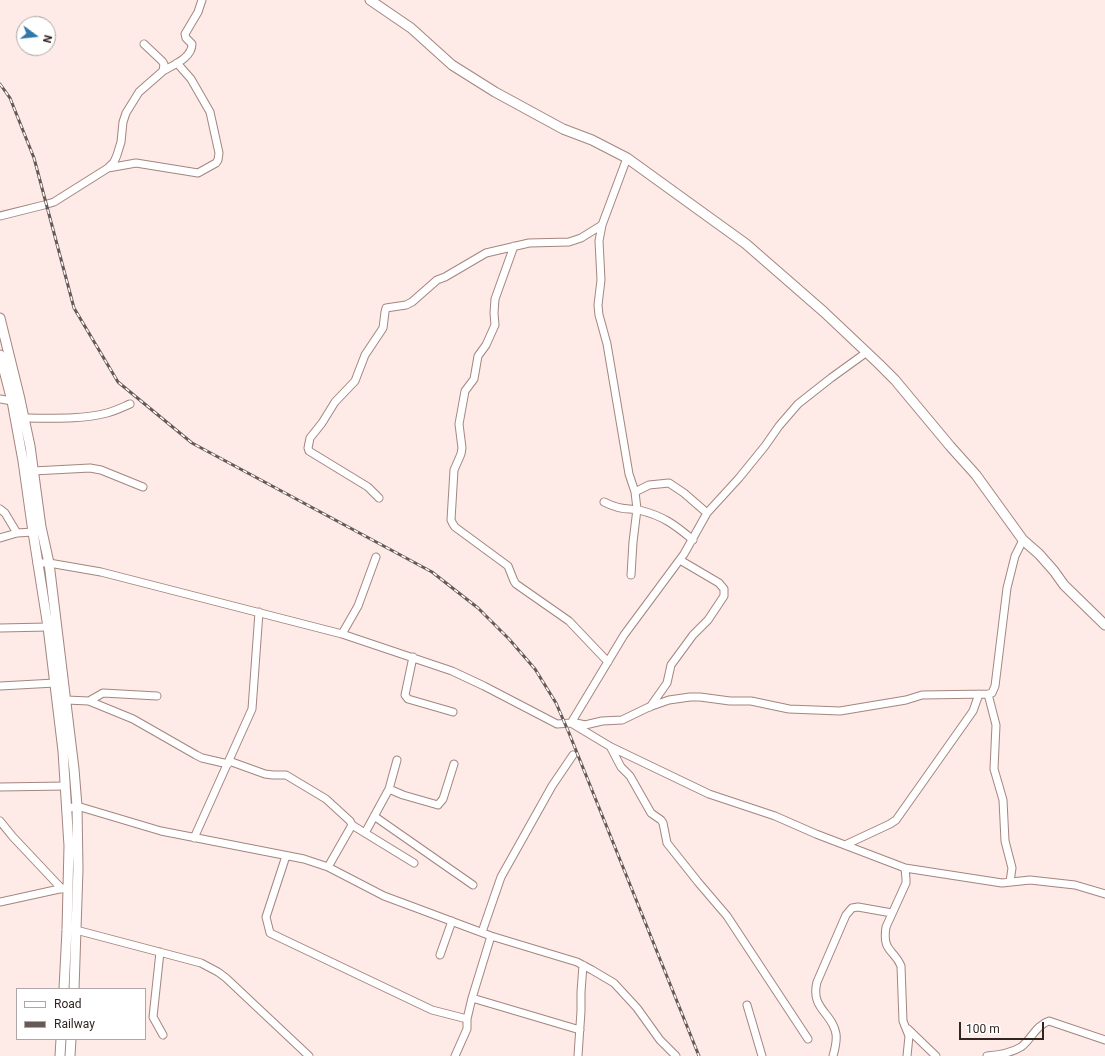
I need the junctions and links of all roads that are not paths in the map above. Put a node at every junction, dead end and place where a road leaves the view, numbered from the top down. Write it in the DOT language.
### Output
graph roads {
  1 [pos="202,0"];
  2 [pos="370,0"];
  3 [pos="144,44"];
  4 [pos="177,63"];
  5 [pos="163,71"];
  6 [pos="627,158"];
  7 [pos="108,168"];
  8 [pos="0,216"];
  9 [pos="602,225"];
  10 [pos="514,246"];
  11 [pos="0,318"];
  12 [pos="867,352"];
  13 [pos="0,355"];
  14 [pos="0,399"];
  15 [pos="12,401"];
  16 [pos="130,404"];
  17 [pos="24,418"];
  18 [pos="33,471"];
  19 [pos="143,487"];
  20 [pos="635,492"];
  21 [pos="379,498"];
  22 [pos="604,502"];
  23 [pos="0,509"];
  24 [pos="637,509"];
  25 [pos="707,513"];
  26 [pos="32,532"];
  27 [pos="17,533"];
  28 [pos="0,538"];
  29 [pos="693,540"];
  30 [pos="1023,540"];
  31 [pos="376,557"];
  32 [pos="680,560"];
  33 [pos="49,563"];
  34 [pos="37,564"];
  35 [pos="632,575"];
  36 [pos="259,612"];
  37 [pos="1105,625"];
  38 [pos="48,627"];
  39 [pos="0,628"];
  40 [pos="342,634"];
  41 [pos="414,657"];
  42 [pos="608,662"];
  43 [pos="55,683"];
  44 [pos="0,686"];
  45 [pos="979,694"];
  46 [pos="988,694"];
  47 [pos="157,696"];
  48 [pos="66,700"];
  49 [pos="89,701"];
  50 [pos="650,707"];
  51 [pos="453,712"];
  52 [pos="571,722"];
  53 [pos="611,747"];
  54 [pos="573,755"];
  55 [pos="397,760"];
  56 [pos="229,763"];
  57 [pos="454,764"];
  58 [pos="65,786"];
  59 [pos="0,788"];
  60 [pos="389,789"];
  61 [pos="77,806"];
  62 [pos="66,809"];
  63 [pos="374,816"];
  64 [pos="0,821"];
  65 [pos="352,825"];
  66 [pos="365,833"];
  67 [pos="194,838"];
  68 [pos="845,845"];
  69 [pos="286,856"];
  70 [pos="414,864"];
  71 [pos="328,868"];
  72 [pos="904,868"];
  73 [pos="1010,882"];
  74 [pos="473,885"];
  75 [pos="65,888"];
  76 [pos="1105,894"];
  77 [pos="0,902"];
  78 [pos="892,913"];
  79 [pos="452,921"];
  80 [pos="76,930"];
  81 [pos="482,932"];
  82 [pos="491,936"];
  83 [pos="160,952"];
  84 [pos="440,955"];
  85 [pos="583,965"];
  86 [pos="64,988"];
  87 [pos="74,988"];
  88 [pos="472,998"];
  89 [pos="747,1005"];
  90 [pos="467,1019"];
  91 [pos="905,1026"];
  92 [pos="580,1030"];
  93 [pos="163,1035"];
  94 [pos="808,1039"];
  95 [pos="61,1040"];
  96 [pos="71,1040"];
  97 [pos="1105,1040"];
  98 [pos="60,1056"];
  99 [pos="70,1056"];
  100 [pos="309,1056"];
  101 [pos="455,1056"];
  102 [pos="578,1056"];
  103 [pos="676,1056"];
  104 [pos="762,1056"];
  105 [pos="833,1056"];
  106 [pos="907,1056"];
  107 [pos="936,1056"];
  108 [pos="940,1056"];
  109 [pos="988,1056"];
  1 -- 4 [label="street"];
  2 -- 6 [label="main road"];
  3 -- 5 [label="street"];
  4 -- 5 [label="street"];
  4 -- 7 [label="street"];
  5 -- 7 [label="street"];
  6 -- 9 [label="street"];
  6 -- 12 [label="main road"];
  7 -- 8 [label="street"];
  9 -- 10 [label="street"];
  9 -- 20 [label="street"];
  10 -- 21 [label="street"];
  10 -- 42 [label="street"];
  11 -- 17 [label="main road"];
  12 -- 25 [label="street"];
  12 -- 30 [label="main road"];
  13 -- 15 [label="main road"];
  14 -- 15 [label="street"];
  15 -- 26 [label="main road"];
  16 -- 17 [label="street"];
  17 -- 18 [label="main road"];
  18 -- 19 [label="street"];
  18 -- 33 [label="main road"];
  20 -- 24 [label="street"];
  20 -- 25 [label="street"];
  22 -- 24 [label="street"];
  23 -- 27 [label="street"];
  24 -- 29 [label="street"];
  24 -- 35 [label="street"];
  25 -- 29 [label="street"];
  26 -- 27 [label="street"];
  26 -- 34 [label="main road"];
  27 -- 28 [label="street"];
  29 -- 32 [label="street"];
  30 -- 37 [label="main road"];
  30 -- 46 [label="street"];
  31 -- 40 [label="street"];
  32 -- 42 [label="street"];
  32 -- 50 [label="street"];
  33 -- 34 [label="street"];
  33 -- 36 [label="street"];
  33 -- 48 [label="main road"];
  34 -- 38 [label="main road"];
  36 -- 40 [label="street"];
  36 -- 56 [label="street"];
  38 -- 39 [label="street"];
  38 -- 43 [label="main road"];
  40 -- 41 [label="street"];
  41 -- 51 [label="street"];
  41 -- 52 [label="street"];
  42 -- 52 [label="street"];
  43 -- 44 [label="street"];
  43 -- 58 [label="main road"];
  45 -- 46 [label="street"];
  45 -- 50 [label="street"];
  45 -- 68 [label="street"];
  46 -- 73 [label="street"];
  47 -- 49 [label="street"];
  48 -- 49 [label="street"];
  48 -- 61 [label="main road"];
  49 -- 56 [label="street"];
  50 -- 52 [label="street"];
  52 -- 53 [label="street"];
  53 -- 68 [label="street"];
  53 -- 94 [label="street"];
  54 -- 81 [label="street"];
  55 -- 60 [label="street"];
  56 -- 65 [label="street"];
  56 -- 67 [label="street"];
  57 -- 60 [label="street"];
  58 -- 59 [label="street"];
  58 -- 62 [label="main road"];
  60 -- 63 [label="street"];
  61 -- 62 [label="street"];
  61 -- 67 [label="street"];
  61 -- 80 [label="main road"];
  62 -- 75 [label="main road"];
  63 -- 66 [label="street"];
  63 -- 74 [label="street"];
  64 -- 75 [label="street"];
  65 -- 66 [label="street"];
  65 -- 71 [label="street"];
  66 -- 70 [label="street"];
  67 -- 69 [label="street"];
  68 -- 72 [label="street"];
  69 -- 71 [label="street"];
  69 -- 90 [label="street"];
  71 -- 79 [label="street"];
  72 -- 73 [label="street"];
  72 -- 78 [label="street"];
  73 -- 76 [label="street"];
  75 -- 77 [label="street"];
  75 -- 86 [label="main road"];
  78 -- 91 [label="street"];
  78 -- 105 [label="street"];
  79 -- 81 [label="street"];
  79 -- 84 [label="street"];
  80 -- 83 [label="street"];
  80 -- 87 [label="main road"];
  81 -- 82 [label="street"];
  82 -- 85 [label="street"];
  82 -- 88 [label="street"];
  83 -- 93 [label="street"];
  83 -- 100 [label="street"];
  85 -- 92 [label="street"];
  85 -- 103 [label="street"];
  88 -- 90 [label="street"];
  88 -- 92 [label="street"];
  89 -- 104 [label="street"];
  90 -- 101 [label="street"];
  91 -- 106 [label="street"];
  91 -- 107 [label="street"];
  92 -- 102 [label="street"];
  95 -- 98 [label="main road"];
  96 -- 99 [label="main road"];
  97 -- 109 [label="street"];
  107 -- 108 [label="street"];
}
